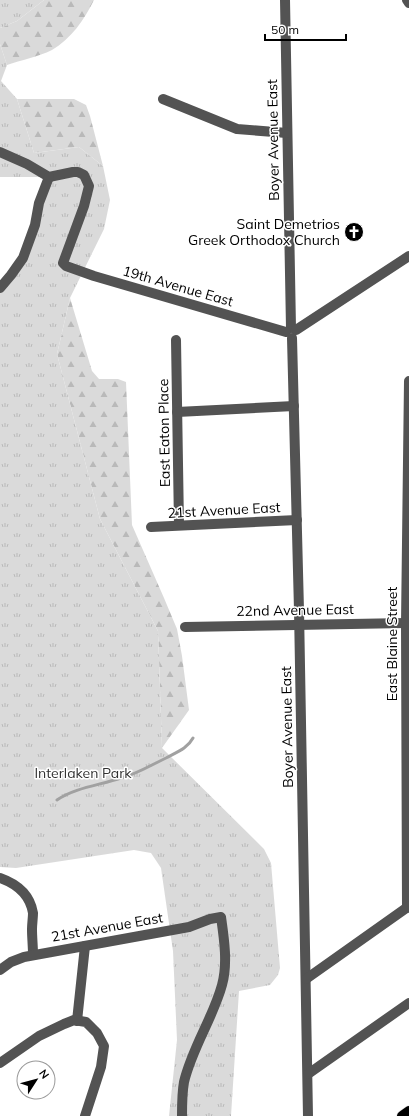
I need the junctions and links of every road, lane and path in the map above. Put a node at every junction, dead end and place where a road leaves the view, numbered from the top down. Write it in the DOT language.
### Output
graph roads {
  1 [pos="285,0"];
  2 [pos="407,0"];
  3 [pos="409,3"];
  4 [pos="163,99"];
  5 [pos="286,133"];
  6 [pos="0,152"];
  7 [pos="49,176"];
  8 [pos="408,259"];
  9 [pos="0,288"];
  10 [pos="291,332"];
  11 [pos="176,340"];
  12 [pos="409,381"];
  13 [pos="294,406"];
  14 [pos="177,412"];
  15 [pos="297,520"];
  16 [pos="179,525"];
  17 [pos="151,527"];
  18 [pos="406,623"];
  19 [pos="300,624"];
  20 [pos="185,627"];
  21 [pos="0,878"];
  22 [pos="408,907"];
  23 [pos="85,946"];
  24 [pos="33,955"];
  25 [pos="0,970"];
  26 [pos="306,978"];
  27 [pos="409,1003"];
  28 [pos="77,1020"];
  29 [pos="0,1063"];
  30 [pos="308,1074"];
  31 [pos="409,1111"];
  32 [pos="85,1116"];
  33 [pos="182,1116"];
  34 [pos="308,1116"];
  35 [pos="402,1116"];
  1 -- 5 [label="street, Boyer Avenue East"];
  2 -- 3 [label="street"];
  4 -- 5 [label="street"];
  5 -- 10 [label="street, Boyer Avenue East"];
  6 -- 7 [label="street"];
  7 -- 9 [label="street"];
  7 -- 10 [label="street, 19th Avenue East"];
  8 -- 10 [label="street"];
  10 -- 13 [label="street, Boyer Avenue East"];
  11 -- 14 [label="street, East Eaton Place"];
  12 -- 18 [label="street, East Blaine Street"];
  13 -- 14 [label="street"];
  13 -- 15 [label="street, Boyer Avenue East"];
  14 -- 16 [label="street, East Eaton Place"];
  15 -- 16 [label="street, 21st Avenue East"];
  15 -- 19 [label="street, Boyer Avenue East"];
  16 -- 17 [label="street, 21st Avenue East"];
  18 -- 19 [label="street, 22nd Avenue East"];
  18 -- 22 [label="street, East Blaine Street"];
  19 -- 20 [label="street, 22nd Avenue East"];
  19 -- 26 [label="street, Boyer Avenue East"];
  21 -- 24 [label="street"];
  22 -- 26 [label="street"];
  23 -- 24 [label="street, 21st Avenue East"];
  23 -- 28 [label="street"];
  23 -- 33 [label="street, 21st Avenue East"];
  24 -- 25 [label="street, 21st Avenue East"];
  26 -- 30 [label="street, Boyer Avenue East"];
  27 -- 30 [label="street"];
  28 -- 29 [label="street"];
  28 -- 32 [label="street"];
  30 -- 34 [label="street, Boyer Avenue East"];
  31 -- 35 [label="main road"];
}
